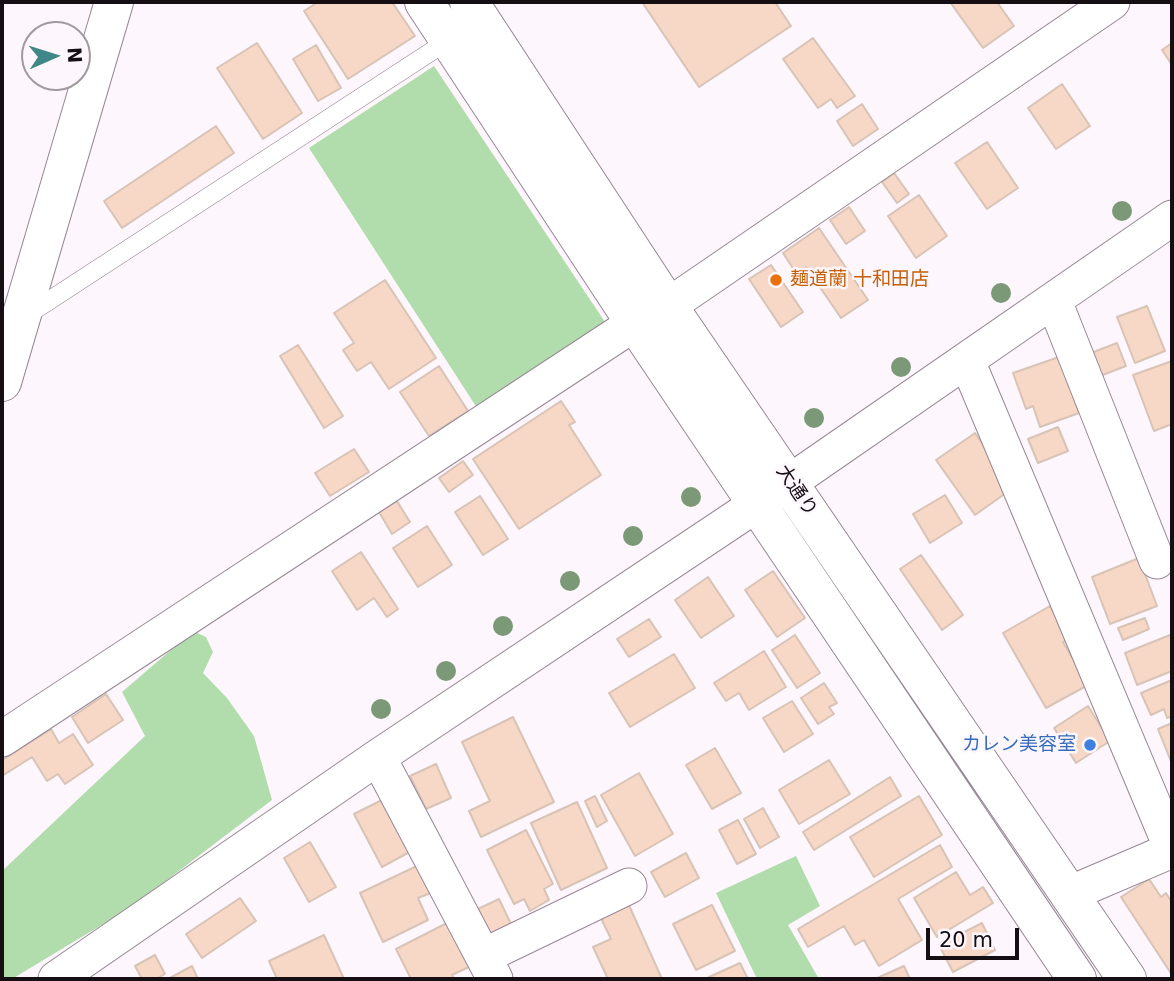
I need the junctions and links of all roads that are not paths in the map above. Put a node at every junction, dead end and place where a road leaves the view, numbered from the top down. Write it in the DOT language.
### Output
graph roads {
  1 [pos="114,2"];
  2 [pos="424,2"];
  3 [pos="469,2"];
  4 [pos="1112,2"];
  5 [pos="449,40"];
  6 [pos="1172,218"];
  7 [pos="1054,301"];
  8 [pos="668,306"];
  9 [pos="635,323"];
  10 [pos="11,326"];
  11 [pos="967,361"];
  12 [pos="2,382"];
  13 [pos="790,482"];
  14 [pos="757,504"];
  15 [pos="1157,561"];
  16 [pos="2,739"];
  17 [pos="378,757"];
  18 [pos="1172,849"];
  19 [pos="629,886"];
  20 [pos="1069,894"];
  21 [pos="490,968"];
  22 [pos="56,979"];
  23 [pos="1077,979"];
  24 [pos="1127,979"];
  1 -- 10 [label="street"];
  2 -- 5 [label="street, 大通り"];
  3 -- 8 [label="street, 大通り"];
  4 -- 8 [label="street"];
  5 -- 9 [label="street, 大通り"];
  5 -- 10 [label="lane"];
  6 -- 7 [label="street"];
  7 -- 11 [label="street"];
  7 -- 15 [label="street"];
  8 -- 13 [label="street, 大通り"];
  9 -- 14 [label="street, 大通り"];
  9 -- 16 [label="street"];
  10 -- 12 [label="street"];
  11 -- 13 [label="street"];
  11 -- 18 [label="street"];
  13 -- 14 [label="street"];
  13 -- 20 [label="street, 大通り"];
  14 -- 17 [label="street"];
  14 -- 23 [label="street, 大通り"];
  17 -- 21 [label="street"];
  17 -- 22 [label="street"];
  18 -- 20 [label="street"];
  19 -- 21 [label="street"];
  20 -- 24 [label="street, 大通り"];
}
